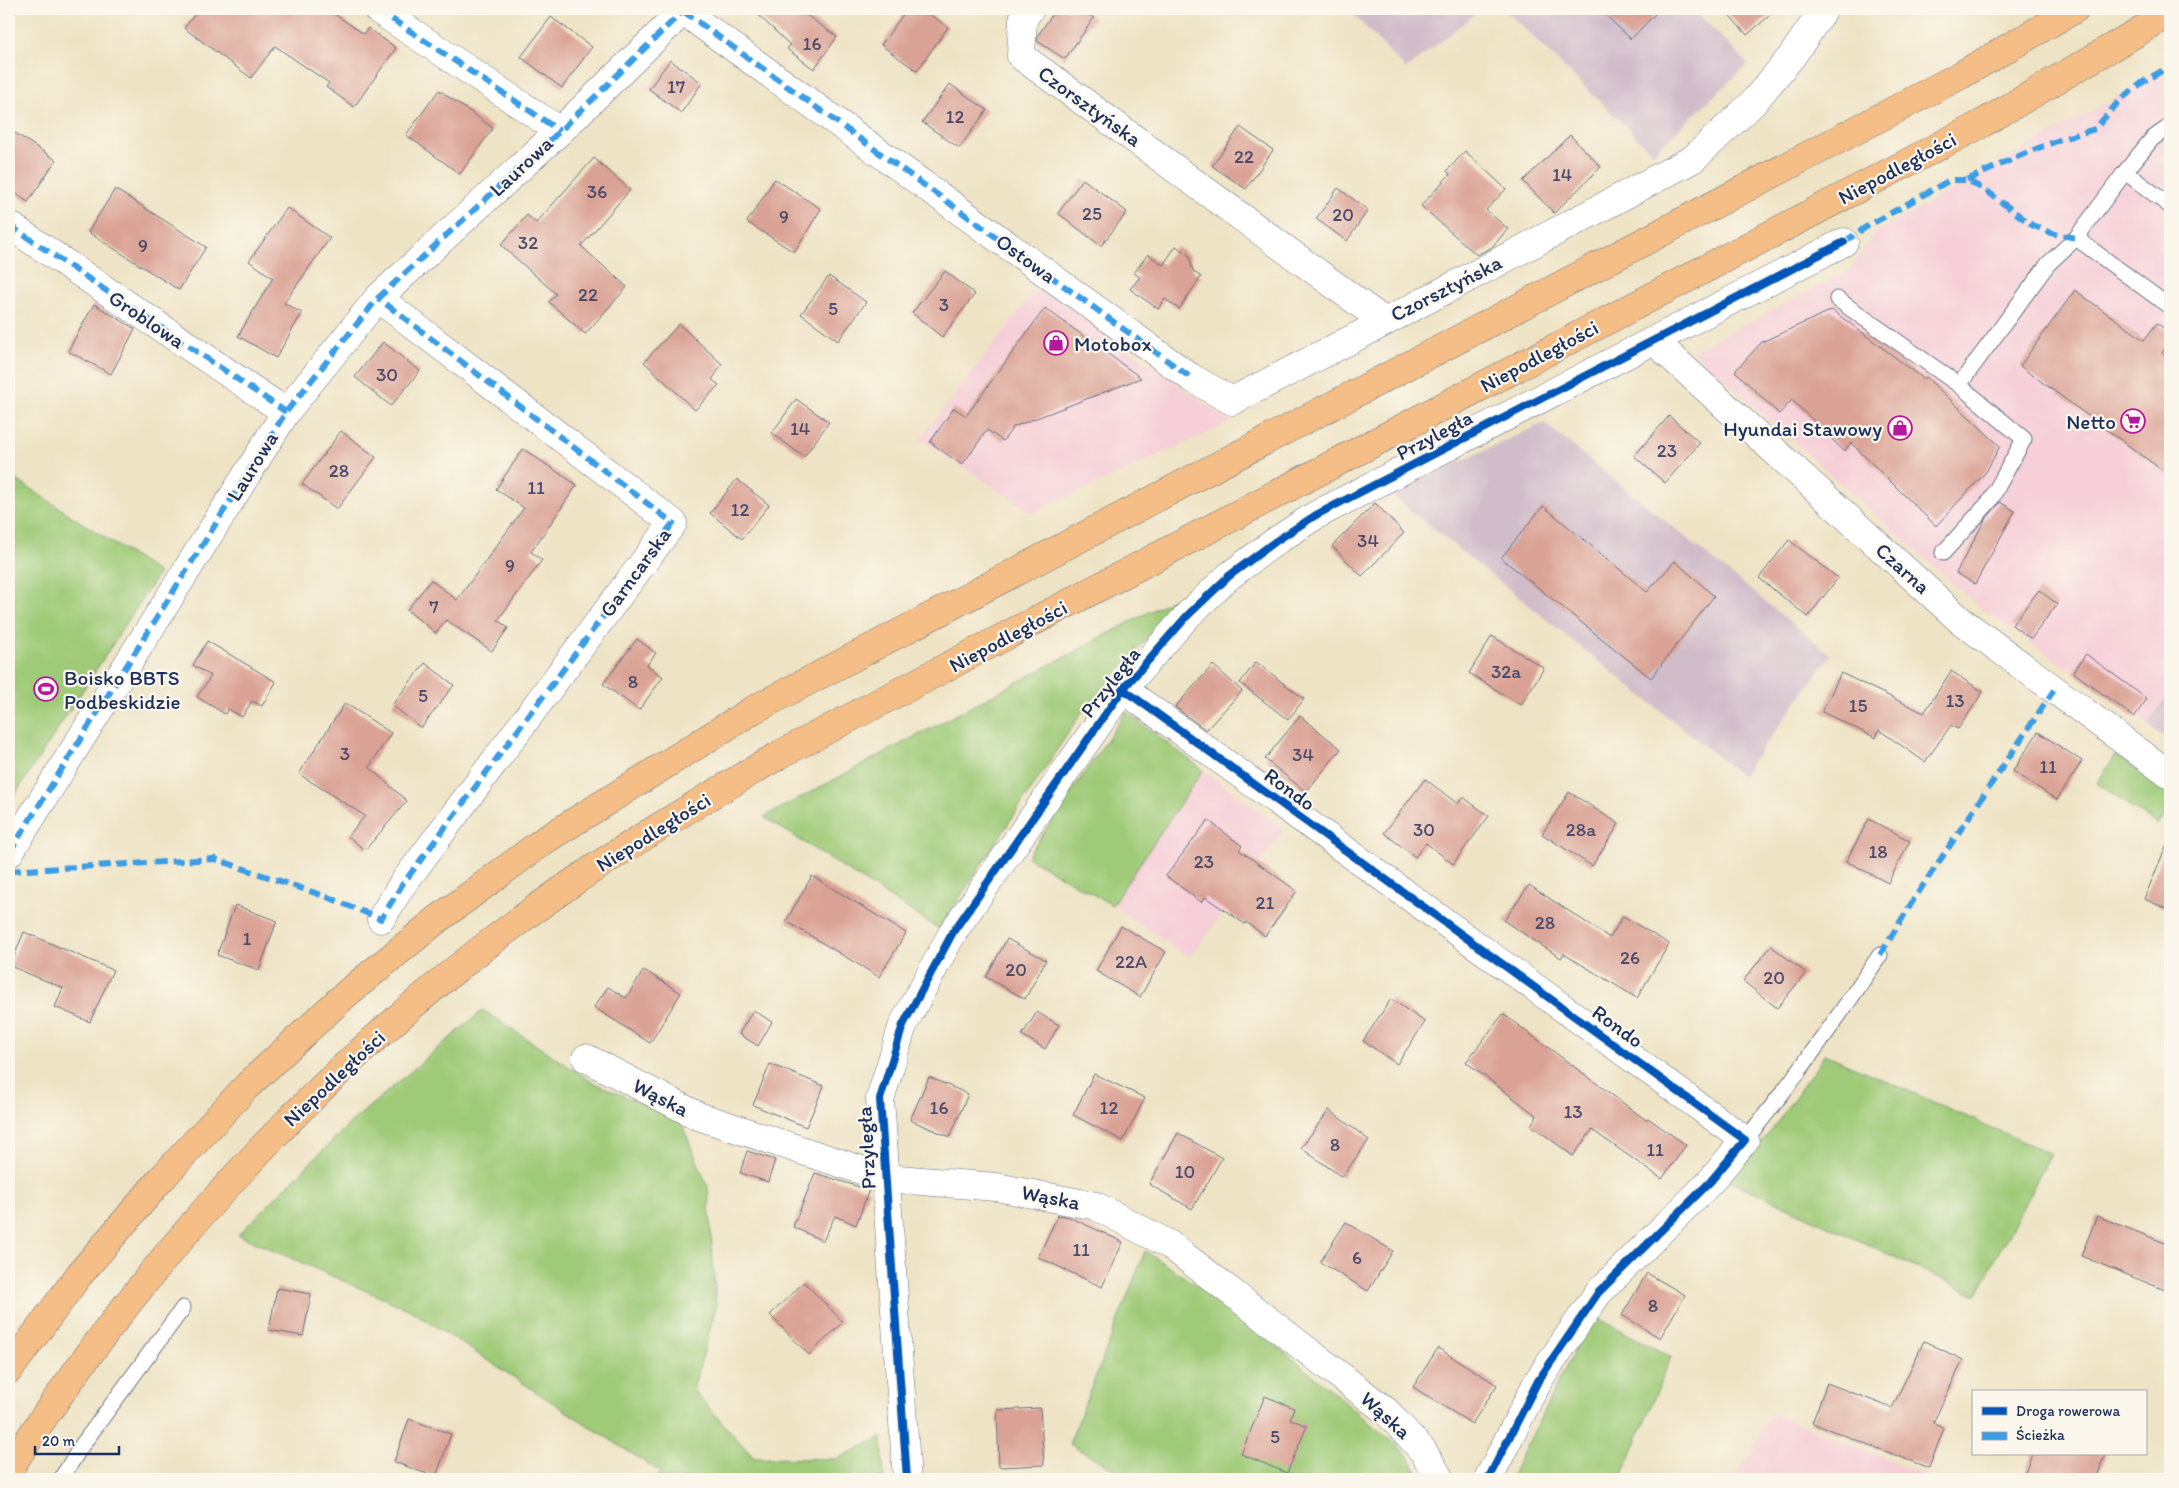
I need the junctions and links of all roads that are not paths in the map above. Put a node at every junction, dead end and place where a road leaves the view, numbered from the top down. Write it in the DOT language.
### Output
graph roads {
  1 [pos="377,9"];
  2 [pos="1030,9"];
  3 [pos="1824,9"];
  4 [pos="2075,9"];
  5 [pos="684,10"];
  6 [pos="2170,13"];
  7 [pos="2170,126"];
  8 [pos="560,131"];
  9 [pos="2125,172"];
  10 [pos="2170,206"];
  11 [pos="9,226"];
  12 [pos="2076,238"];
  13 [pos="1844,242"];
  14 [pos="378,298"];
  15 [pos="1837,299"];
  16 [pos="2170,307"];
  17 [pos="1385,322"];
  18 [pos="1654,340"];
  19 [pos="1959,385"];
  20 [pos="286,412"];
  21 [pos="1943,553"];
  22 [pos="1123,689"];
  23 [pos="2170,774"];
  24 [pos="9,853"];
  25 [pos="381,919"];
  26 [pos="1880,955"];
  27 [pos="586,1058"];
  28 [pos="1745,1140"];
  29 [pos="885,1178"];
  30 [pos="183,1308"];
  31 [pos="9,1370"];
  32 [pos="9,1469"];
  33 [pos="61,1479"];
  34 [pos="907,1479"];
  35 [pos="1440,1479"];
  36 [pos="1488,1479"];
  1 -- 8 [label="street, Laurowa"];
  2 -- 17 [label="street, Czorsztyńska"];
  3 -- 17 [label="street, Czorsztyńska"];
  4 -- 31 [label="highway"];
  5 -- 8 [label="street, Laurowa"];
  5 -- 17 [label="street, Ostowa"];
  6 -- 32 [label="highway, Niepodległości"];
  7 -- 9 [label="lane"];
  8 -- 14 [label="street, Laurowa"];
  9 -- 10 [label="lane"];
  9 -- 12 [label="lane"];
  11 -- 20 [label="street, Groblowa"];
  12 -- 16 [label="lane"];
  12 -- 19 [label="lane"];
  13 -- 18 [label="street, Przyległa"];
  14 -- 20 [label="street, Laurowa"];
  14 -- 25 [label="street, Garncarska"];
  15 -- 19 [label="lane"];
  18 -- 22 [label="street, Przyległa"];
  18 -- 23 [label="street, Czarna"];
  19 -- 21 [label="lane"];
  20 -- 24 [label="street, Laurowa"];
  22 -- 28 [label="street, Rondo"];
  22 -- 29 [label="street, Przyległa"];
  26 -- 28 [label="lane"];
  27 -- 29 [label="street, Wąska"];
  28 -- 36 [label="street"];
  29 -- 34 [label="street, Przyległa"];
  29 -- 35 [label="street, Wąska"];
  30 -- 33 [label="lane"];
}
